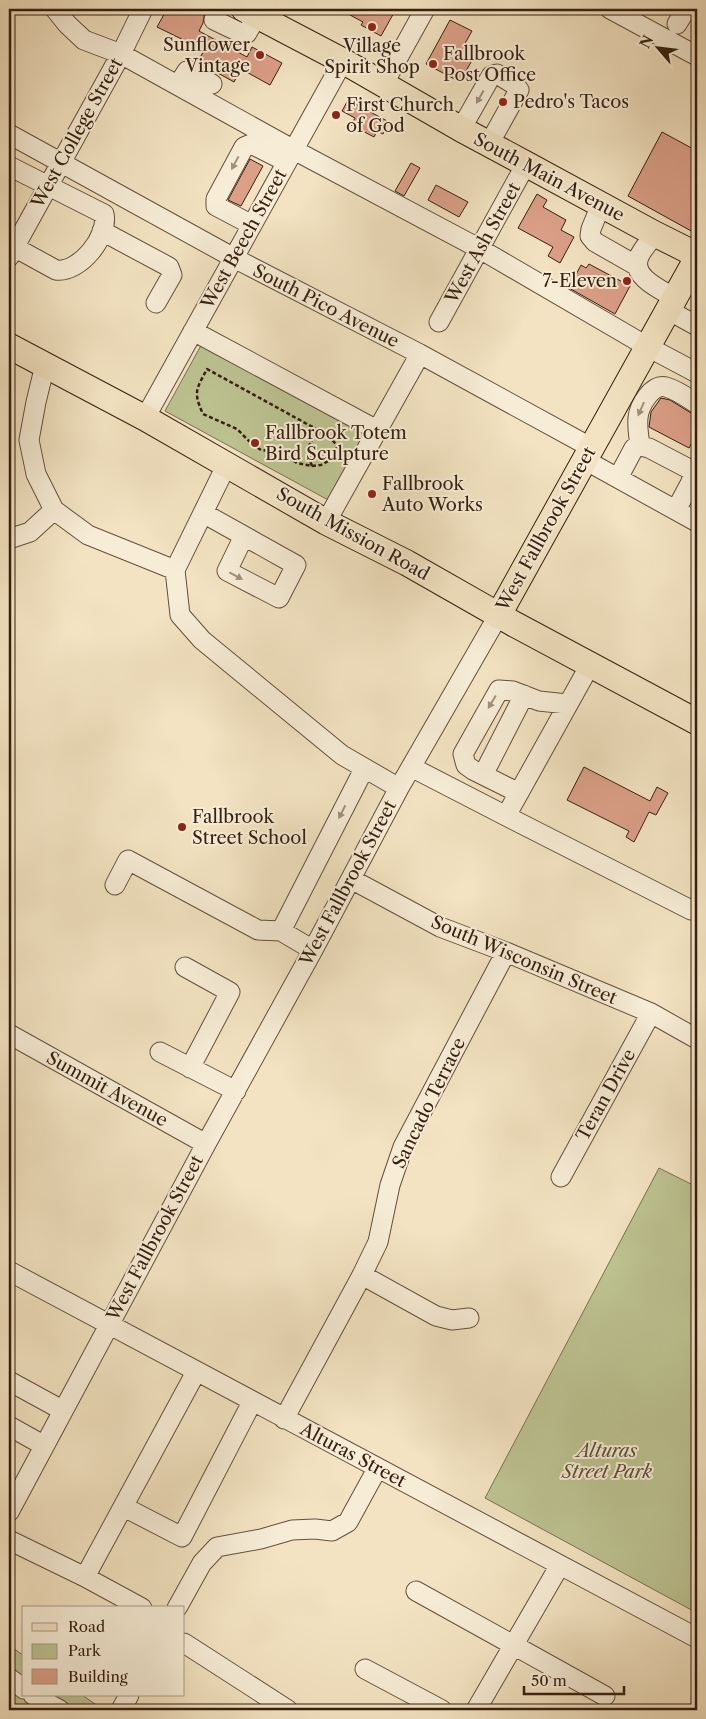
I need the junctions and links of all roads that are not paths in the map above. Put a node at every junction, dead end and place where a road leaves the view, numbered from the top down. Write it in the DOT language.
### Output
graph roads {
  1 [pos="56,9"];
  2 [pos="143,9"];
  3 [pos="217,9"];
  4 [pos="426,9"];
  5 [pos="610,9"];
  6 [pos="250,12"];
  7 [pos="121,54"];
  8 [pos="697,56"];
  9 [pos="343,61"];
  10 [pos="384,83"];
  11 [pos="212,84"];
  12 [pos="178,85"];
  13 [pos="461,129"];
  14 [pos="9,134"];
  15 [pos="489,144"];
  16 [pos="291,156"];
  17 [pos="61,163"];
  18 [pos="526,164"];
  19 [pos="9,166"];
  20 [pos="48,186"];
  21 [pos="601,205"];
  22 [pos="252,225"];
  23 [pos="102,231"];
  24 [pos="655,234"];
  25 [pos="480,249"];
  26 [pos="12,252"];
  27 [pos="697,256"];
  28 [pos="234,258"];
  29 [pos="637,266"];
  30 [pos="156,303"];
  31 [pos="672,304"];
  32 [pos="439,322"];
  33 [pos="697,326"];
  34 [pos="193,331"];
  35 [pos="9,346"];
  36 [pos="648,347"];
  37 [pos="420,354"];
  38 [pos="46,365"];
  39 [pos="697,373"];
  40 [pos="697,404"];
  41 [pos="145,418"];
  42 [pos="377,430"];
  43 [pos="640,446"];
  44 [pos="588,454"];
  45 [pos="227,464"];
  46 [pos="695,470"];
  47 [pos="618,478"];
  48 [pos="54,510"];
  49 [pos="676,510"];
  50 [pos="203,513"];
  51 [pos="326,522"];
  52 [pos="697,522"];
  53 [pos="244,536"];
  54 [pos="9,540"];
  55 [pos="175,570"];
  56 [pos="498,616"];
  57 [pos="590,665"];
  58 [pos="524,695"];
  59 [pos="567,704"];
  60 [pos="697,722"];
  61 [pos="411,767"];
  62 [pos="364,769"];
  63 [pos="483,775"];
  64 [pos="399,788"];
  65 [pos="519,793"];
  66 [pos="506,816"];
  67 [pos="351,879"];
  68 [pos="115,886"];
  69 [pos="697,906"];
  70 [pos="280,931"];
  71 [pos="314,950"];
  72 [pos="506,952"];
  73 [pos="185,968"];
  74 [pos="651,1013"];
  75 [pos="9,1034"];
  76 [pos="697,1039"];
  77 [pos="160,1052"];
  78 [pos="190,1068"];
  79 [pos="236,1090"];
  80 [pos="206,1144"];
  81 [pos="561,1177"];
  82 [pos="9,1271"];
  83 [pos="362,1275"];
  84 [pos="469,1318"];
  85 [pos="109,1324"];
  86 [pos="196,1372"];
  87 [pos="9,1381"];
  88 [pos="252,1402"];
  89 [pos="62,1410"];
  90 [pos="284,1419"];
  91 [pos="9,1426"];
  92 [pos="43,1445"];
  93 [pos="377,1469"];
  94 [pos="124,1507"];
  95 [pos="9,1512"];
  96 [pos="9,1540"];
  97 [pos="560,1564"];
  98 [pos="85,1576"];
  99 [pos="416,1591"];
  100 [pos="138,1606"];
  101 [pos="178,1606"];
  102 [pos="697,1638"];
  103 [pos="185,1644"];
  104 [pos="515,1645"];
  105 [pos="365,1669"];
  106 [pos="9,1678"];
  107 [pos="22,1687"];
  108 [pos="36,1696"];
  109 [pos="128,1696"];
  110 [pos="605,1696"];
  111 [pos="60,1710"];
  112 [pos="121,1710"];
  113 [pos="288,1710"];
  114 [pos="442,1710"];
  115 [pos="476,1710"];
  1 -- 7 [label="street"];
  2 -- 7 [label="street, West College Street"];
  3 -- 6 [label="street"];
  4 -- 10 [label="street"];
  5 -- 8 [label="street"];
  6 -- 9 [label="main road, South Main Avenue"];
  7 -- 12 [label="street"];
  7 -- 17 [label="street, West College Street"];
  9 -- 10 [label="main road, South Main Avenue"];
  9 -- 16 [label="street, West Beech Street"];
  10 -- 13 [label="main road, South Main Avenue"];
  11 -- 12 [label="street"];
  12 -- 16 [label="street"];
  13 -- 15 [label="main road, South Main Avenue"];
  15 -- 13 [label="street, one-way"];
  14 -- 17 [label="street, South Pico Avenue"];
  15 -- 18 [label="main road, South Main Avenue"];
  16 -- 22 [label="street, West Beech Street"];
  16 -- 22 [label="street, one-way"];
  16 -- 25 [label="street"];
  17 -- 20 [label="street, West College Street"];
  17 -- 28 [label="street, South Pico Avenue"];
  18 -- 21 [label="main road, South Main Avenue"];
  18 -- 25 [label="street, West Ash Street"];
  19 -- 20 [label="street"];
  20 -- 23 [label="street"];
  20 -- 26 [label="street, West College Street"];
  21 -- 24 [label="main road, South Main Avenue"];
  21 -- 29 [label="street"];
  22 -- 28 [label="street, West Beech Street"];
  23 -- 26 [label="street"];
  23 -- 30 [label="street"];
  24 -- 27 [label="main road, South Main Avenue"];
  24 -- 29 [label="street"];
  25 -- 32 [label="street, West Ash Street"];
  25 -- 36 [label="street"];
  27 -- 31 [label="main road, West Fallbrook Street"];
  28 -- 34 [label="street, West Beech Street"];
  28 -- 37 [label="street, South Pico Avenue"];
  29 -- 31 [label="street"];
  31 -- 33 [label="street"];
  31 -- 36 [label="main road, West Fallbrook Street"];
  34 -- 41 [label="street, West Beech Street"];
  34 -- 42 [label="street"];
  35 -- 38 [label="main road, South Mission Road"];
  36 -- 39 [label="street"];
  36 -- 44 [label="main road, West Fallbrook Street"];
  37 -- 42 [label="street"];
  37 -- 44 [label="street, South Pico Avenue"];
  38 -- 41 [label="main road, South Mission Road"];
  38 -- 48 [label="street"];
  40 -- 43 [label="street, one-way"];
  41 -- 45 [label="main road, South Mission Road"];
  42 -- 51 [label="street"];
  43 -- 46 [label="street"];
  43 -- 47 [label="street"];
  44 -- 47 [label="street, South Pico Avenue"];
  44 -- 56 [label="main road, West Fallbrook Street"];
  45 -- 50 [label="street"];
  45 -- 51 [label="main road, South Mission Road"];
  46 -- 49 [label="street"];
  47 -- 49 [label="street, South Pico Avenue"];
  48 -- 54 [label="street"];
  48 -- 55 [label="street"];
  49 -- 52 [label="street, South Pico Avenue"];
  50 -- 53 [label="street"];
  50 -- 55 [label="street"];
  51 -- 56 [label="main road, South Mission Road"];
  55 -- 62 [label="street"];
  56 -- 57 [label="main road, South Mission Road"];
  56 -- 61 [label="street, West Fallbrook Street"];
  57 -- 59 [label="street"];
  57 -- 60 [label="main road, South Mission Road"];
  58 -- 59 [label="street"];
  58 -- 63 [label="street"];
  58 -- 63 [label="street, one-way"];
  59 -- 65 [label="street"];
  61 -- 64 [label="street, West Fallbrook Street"];
  61 -- 66 [label="street"];
  62 -- 64 [label="street"];
  62 -- 70 [label="street, one-way"];
  63 -- 65 [label="street"];
  64 -- 67 [label="street, West Fallbrook Street"];
  65 -- 66 [label="street"];
  66 -- 69 [label="street"];
  67 -- 71 [label="street, West Fallbrook Street"];
  67 -- 72 [label="street, South Wisconsin Street"];
  68 -- 70 [label="street"];
  70 -- 71 [label="street"];
  71 -- 79 [label="street, West Fallbrook Street"];
  72 -- 74 [label="street, South Wisconsin Street"];
  72 -- 83 [label="street, Sancado Terrace"];
  73 -- 78 [label="street"];
  74 -- 76 [label="street, South Wisconsin Street"];
  74 -- 81 [label="street, Teran Drive"];
  75 -- 80 [label="street, Summit Avenue"];
  77 -- 78 [label="street"];
  78 -- 79 [label="street"];
  79 -- 80 [label="street, West Fallbrook Street"];
  80 -- 85 [label="street, West Fallbrook Street"];
  82 -- 85 [label="street, Alturas Street"];
  83 -- 84 [label="street"];
  83 -- 90 [label="street, Sancado Terrace"];
  85 -- 86 [label="street, Alturas Street"];
  85 -- 89 [label="street, West Fallbrook Street"];
  86 -- 88 [label="street, Alturas Street"];
  86 -- 94 [label="street"];
  87 -- 89 [label="street"];
  88 -- 90 [label="street, Alturas Street"];
  88 -- 94 [label="street"];
  89 -- 92 [label="street, West Fallbrook Street"];
  90 -- 93 [label="street, Alturas Street"];
  91 -- 92 [label="street"];
  92 -- 95 [label="street, West Fallbrook Street"];
  93 -- 97 [label="street, Alturas Street"];
  93 -- 101 [label="street"];
  94 -- 98 [label="street"];
  96 -- 98 [label="street"];
  97 -- 102 [label="street, Alturas Street"];
  97 -- 104 [label="street"];
  98 -- 100 [label="street"];
  99 -- 104 [label="street"];
  103 -- 113 [label="street"];
  104 -- 110 [label="street"];
  104 -- 115 [label="street"];
  105 -- 114 [label="street"];
  106 -- 107 [label="street"];
  108 -- 111 [label="street"];
  109 -- 112 [label="street"];
}
